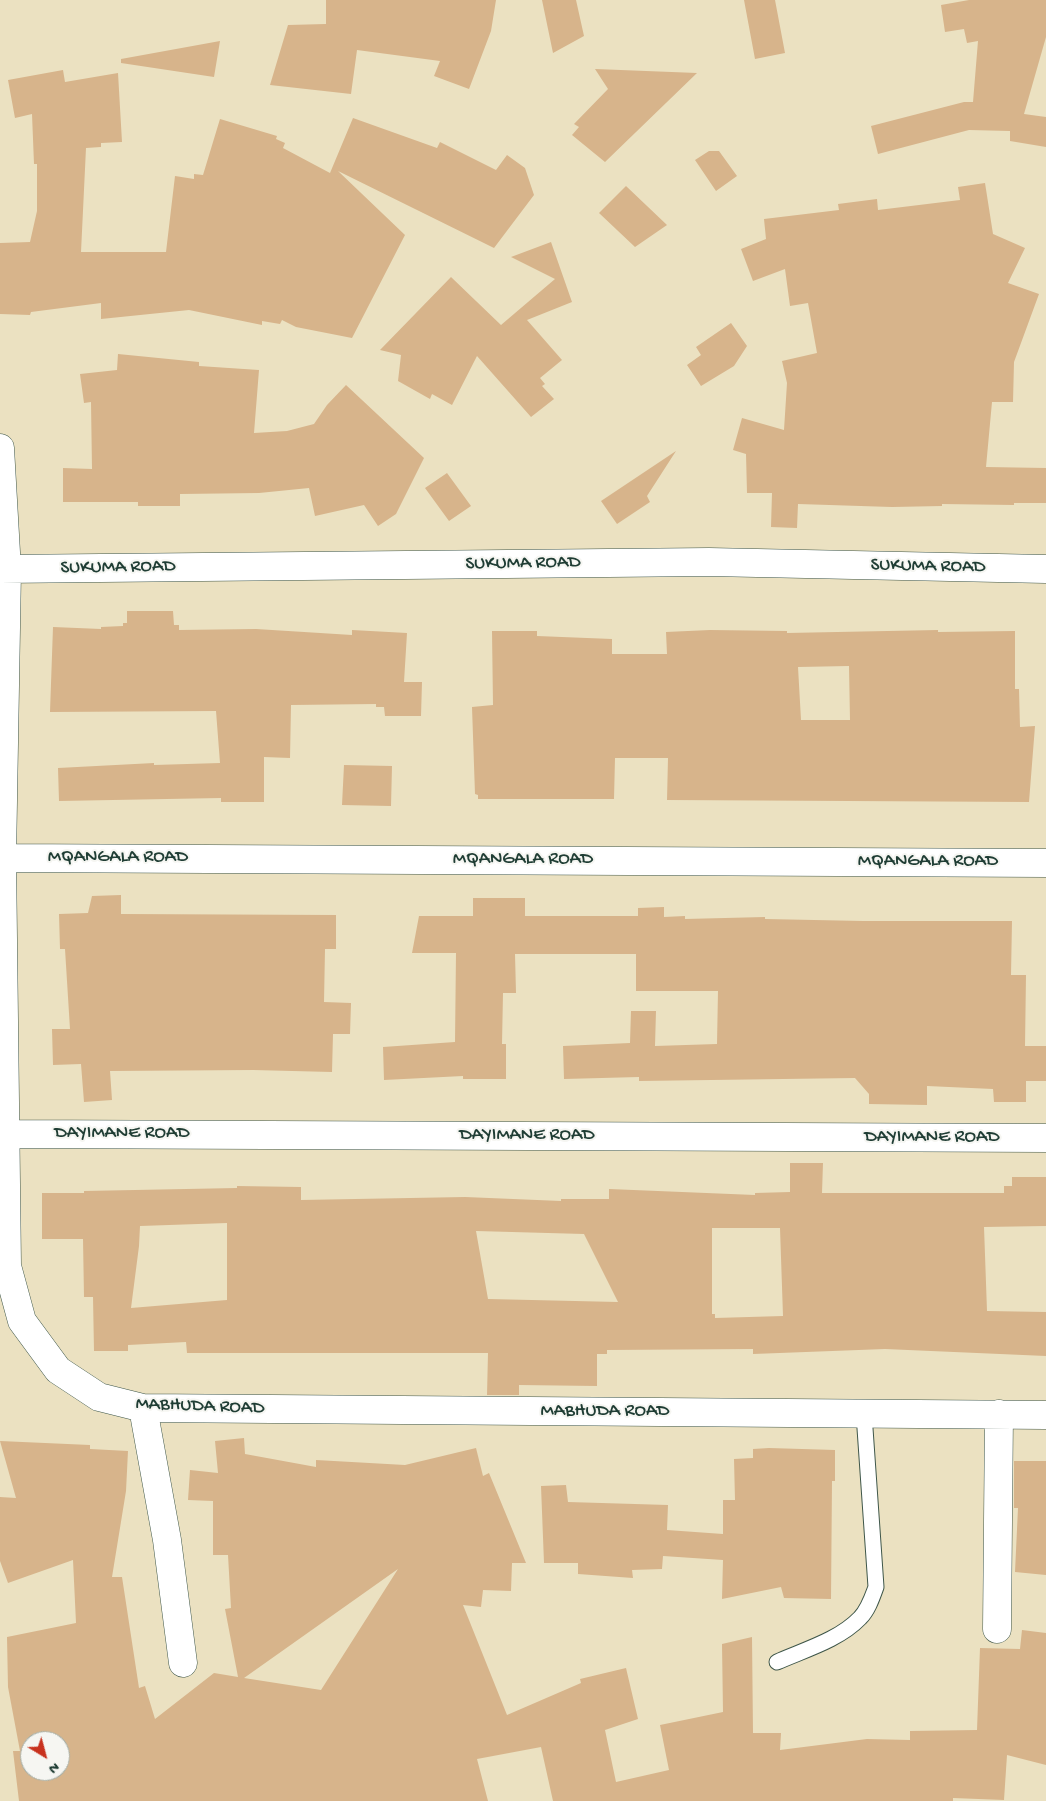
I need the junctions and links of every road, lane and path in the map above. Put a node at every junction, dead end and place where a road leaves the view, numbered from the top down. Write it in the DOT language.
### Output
graph roads {
  1 [pos="0,448"];
  2 [pos="4,569"];
  3 [pos="1046,569"];
  4 [pos="1,858"];
  5 [pos="1046,862"];
  6 [pos="7,1134"];
  7 [pos="1046,1138"];
  8 [pos="143,1408"];
  9 [pos="864,1414"];
  10 [pos="999,1414"];
  11 [pos="1046,1415"];
  12 [pos="997,1629"];
  13 [pos="777,1662"];
  14 [pos="182,1663"];
  1 -- 2 [label="street, MABHUDA ROAD"];
  2 -- 3 [label="street, SUKUMA ROAD"];
  2 -- 4 [label="street, MABHUDA ROAD"];
  4 -- 5 [label="street, MQANGALA ROAD"];
  4 -- 6 [label="street, MABHUDA ROAD"];
  6 -- 7 [label="street, DAYIMANE ROAD"];
  6 -- 8 [label="street, MABHUDA ROAD"];
  8 -- 9 [label="street, MABHUDA ROAD"];
  8 -- 14 [label="street"];
  9 -- 10 [label="street, MABHUDA ROAD"];
  9 -- 13 [label="lane"];
  10 -- 11 [label="street, MABHUDA ROAD"];
  10 -- 12 [label="street"];
}
